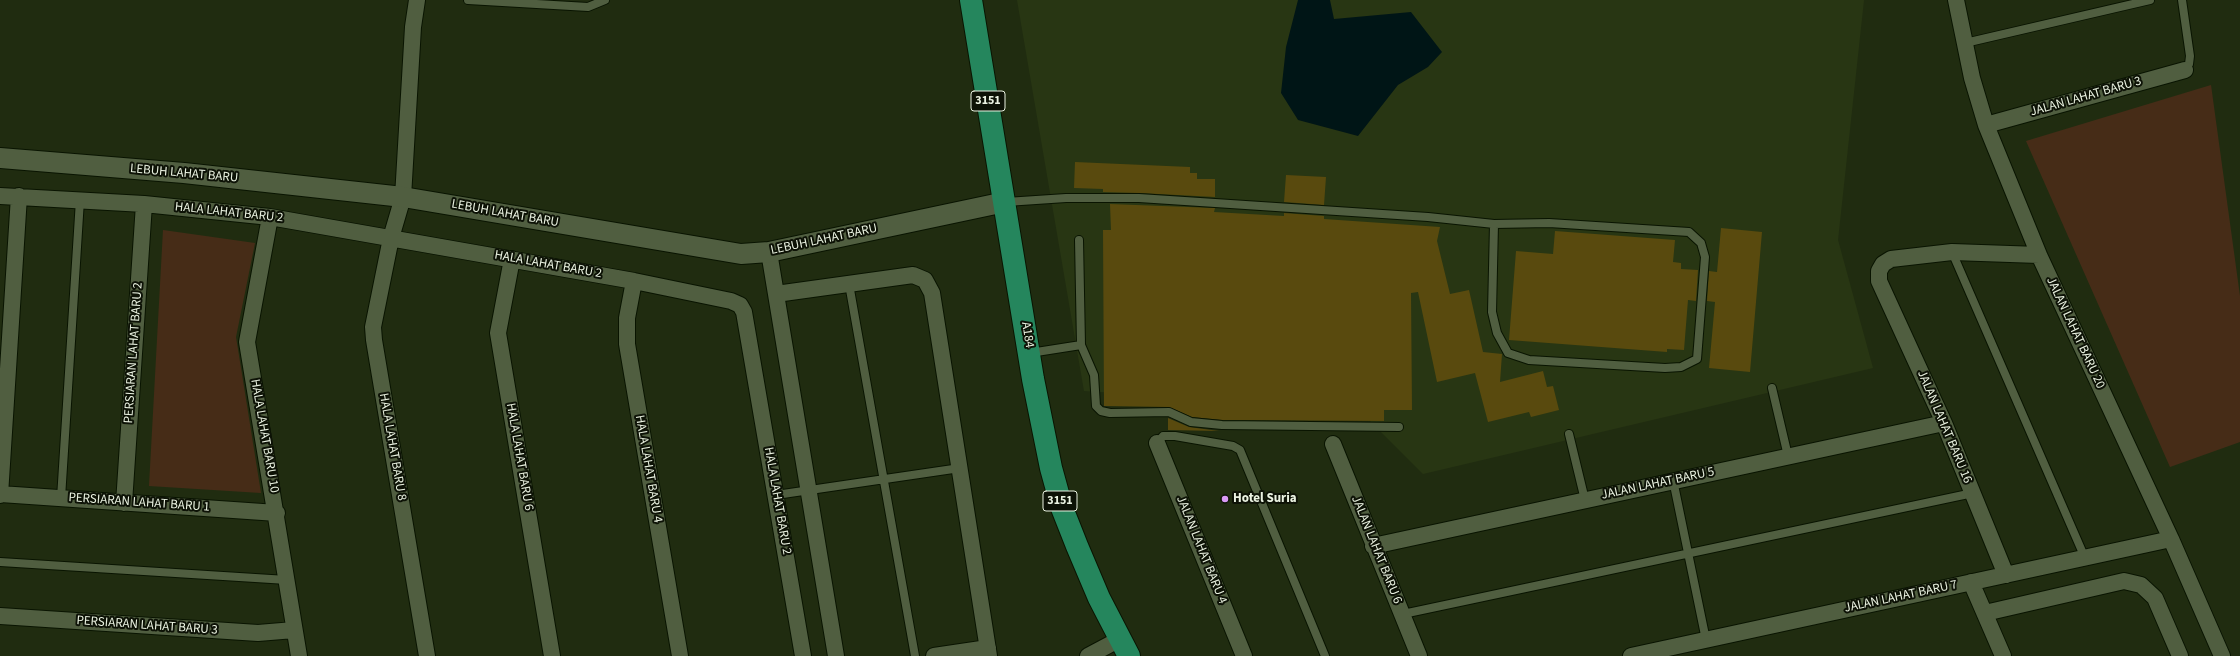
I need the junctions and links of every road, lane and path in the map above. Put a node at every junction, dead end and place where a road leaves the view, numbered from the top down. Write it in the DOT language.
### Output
graph roads {
  1 [pos="417,0"];
  2 [pos="468,0"];
  3 [pos="477,0"];
  4 [pos="605,0"];
  5 [pos="971,0"];
  6 [pos="1956,0"];
  7 [pos="2150,0"];
  8 [pos="2182,0"];
  9 [pos="1965,43"];
  10 [pos="2185,70"];
  11 [pos="1986,125"];
  12 [pos="0,158"];
  13 [pos="0,196"];
  14 [pos="19,196"];
  15 [pos="403,197"];
  16 [pos="80,200"];
  17 [pos="1005,202"];
  18 [pos="144,204"];
  19 [pos="270,217"];
  20 [pos="1494,224"];
  21 [pos="391,238"];
  22 [pos="1079,240"];
  23 [pos="769,252"];
  24 [pos="1952,252"];
  25 [pos="2039,255"];
  26 [pos="512,259"];
  27 [pos="634,281"];
  28 [pos="850,284"];
  29 [pos="776,294"];
  30 [pos="1081,345"];
  31 [pos="1030,353"];
  32 [pos="1772,388"];
  33 [pos="1944,423"];
  34 [pos="1399,427"];
  35 [pos="1569,434"];
  36 [pos="1157,443"];
  37 [pos="1333,444"];
  38 [pos="1788,456"];
  39 [pos="960,468"];
  40 [pos="884,479"];
  41 [pos="1673,480"];
  42 [pos="809,490"];
  43 [pos="1973,493"];
  44 [pos="0,494"];
  45 [pos="776,495"];
  46 [pos="61,498"];
  47 [pos="1585,500"];
  48 [pos="124,503"];
  49 [pos="277,513"];
  50 [pos="2171,539"];
  51 [pos="1373,546"];
  52 [pos="1688,554"];
  53 [pos="2085,558"];
  54 [pos="0,562"];
  55 [pos="2006,575"];
  56 [pos="287,580"];
  57 [pos="1971,582"];
  58 [pos="1985,613"];
  59 [pos="1402,614"];
  60 [pos="0,616"];
  61 [pos="294,630"];
  62 [pos="1706,640"];
  63 [pos="1126,651"];
  64 [pos="988,652"];
  65 [pos="299,656"];
  66 [pos="427,656"];
  67 [pos="552,656"];
  68 [pos="680,656"];
  69 [pos="803,656"];
  70 [pos="836,656"];
  71 [pos="914,656"];
  72 [pos="934,656"];
  73 [pos="1088,656"];
  74 [pos="1244,656"];
  75 [pos="1325,656"];
  76 [pos="1419,656"];
  77 [pos="1631,656"];
  78 [pos="2003,656"];
  79 [pos="2180,656"];
  80 [pos="2222,656"];
  1 -- 15 [label="street, HALA LAHAT BARU 8"];
  2 -- 3 [label="lane"];
  3 -- 4 [label="lane"];
  5 -- 17 [label="main road, A184 / 3151"];
  6 -- 9 [label="street, JALAN LAHAT BARU 20"];
  7 -- 9 [label="lane"];
  8 -- 10 [label="lane"];
  9 -- 11 [label="street, JALAN LAHAT BARU 20"];
  10 -- 11 [label="street, JALAN LAHAT BARU 3"];
  11 -- 25 [label="street, JALAN LAHAT BARU 20"];
  12 -- 15 [label="street, LEBUH LAHAT BARU"];
  13 -- 14 [label="street, HALA LAHAT BARU 2"];
  14 -- 16 [label="street, HALA LAHAT BARU 2"];
  14 -- 44 [label="street"];
  15 -- 21 [label="street, HALA LAHAT BARU 8"];
  15 -- 23 [label="street, LEBUH LAHAT BARU"];
  16 -- 18 [label="street, HALA LAHAT BARU 2"];
  16 -- 46 [label="lane"];
  17 -- 20 [label="lane"];
  17 -- 23 [label="street, LEBUH LAHAT BARU"];
  17 -- 31 [label="main road, A184 / 3151"];
  18 -- 19 [label="street, HALA LAHAT BARU 2"];
  18 -- 48 [label="street, PERSIARAN LAHAT BARU 2"];
  19 -- 21 [label="street, HALA LAHAT BARU 2"];
  19 -- 49 [label="street, HALA LAHAT BARU 10"];
  20 -- 20 [label="lane"];
  21 -- 26 [label="street, HALA LAHAT BARU 2"];
  21 -- 66 [label="street, HALA LAHAT BARU 8"];
  22 -- 30 [label="lane"];
  23 -- 29 [label="street"];
  24 -- 25 [label="street"];
  24 -- 33 [label="street, JALAN LAHAT BARU 16"];
  24 -- 53 [label="lane"];
  25 -- 50 [label="street, JALAN LAHAT BARU 20"];
  26 -- 27 [label="street, HALA LAHAT BARU 2"];
  26 -- 67 [label="street, HALA LAHAT BARU 6"];
  27 -- 45 [label="street, HALA LAHAT BARU 2"];
  27 -- 68 [label="street, HALA LAHAT BARU 4"];
  28 -- 29 [label="street"];
  28 -- 39 [label="street"];
  28 -- 40 [label="lane"];
  29 -- 42 [label="street"];
  30 -- 31 [label="lane"];
  30 -- 34 [label="lane"];
  31 -- 63 [label="main road, A184 / 3151"];
  32 -- 38 [label="lane"];
  33 -- 38 [label="street, JALAN LAHAT BARU 5"];
  33 -- 43 [label="street, JALAN LAHAT BARU 16"];
  35 -- 47 [label="lane"];
  36 -- 74 [label="street, JALAN LAHAT BARU 4"];
  36 -- 75 [label="lane"];
  37 -- 51 [label="street, JALAN LAHAT BARU 6"];
  38 -- 41 [label="street, JALAN LAHAT BARU 5"];
  39 -- 40 [label="lane"];
  39 -- 64 [label="street"];
  40 -- 42 [label="lane"];
  40 -- 71 [label="lane"];
  41 -- 47 [label="street, JALAN LAHAT BARU 5"];
  41 -- 52 [label="lane"];
  42 -- 45 [label="lane"];
  42 -- 70 [label="street"];
  43 -- 52 [label="lane"];
  43 -- 55 [label="street, JALAN LAHAT BARU 16"];
  44 -- 46 [label="street, PERSIARAN LAHAT BARU 1"];
  45 -- 69 [label="street, HALA LAHAT BARU 2"];
  46 -- 48 [label="street, PERSIARAN LAHAT BARU 1"];
  47 -- 51 [label="street, JALAN LAHAT BARU 5"];
  48 -- 49 [label="street, PERSIARAN LAHAT BARU 1"];
  49 -- 56 [label="street, HALA LAHAT BARU 10"];
  50 -- 53 [label="street, JALAN LAHAT BARU 7"];
  50 -- 80 [label="street, JALAN LAHAT BARU 20"];
  51 -- 59 [label="street, JALAN LAHAT BARU 6"];
  52 -- 59 [label="lane"];
  52 -- 62 [label="lane"];
  53 -- 55 [label="street, JALAN LAHAT BARU 7"];
  54 -- 56 [label="lane"];
  55 -- 57 [label="street, JALAN LAHAT BARU 7"];
  56 -- 61 [label="street, HALA LAHAT BARU 10"];
  57 -- 58 [label="street"];
  57 -- 62 [label="street, JALAN LAHAT BARU 7"];
  58 -- 78 [label="street"];
  58 -- 79 [label="street"];
  59 -- 76 [label="street, JALAN LAHAT BARU 6"];
  60 -- 61 [label="street, PERSIARAN LAHAT BARU 3"];
  61 -- 65 [label="street, HALA LAHAT BARU 10"];
  62 -- 77 [label="street, JALAN LAHAT BARU 7"];
  63 -- 73 [label="street"];
  64 -- 72 [label="street"];
}
